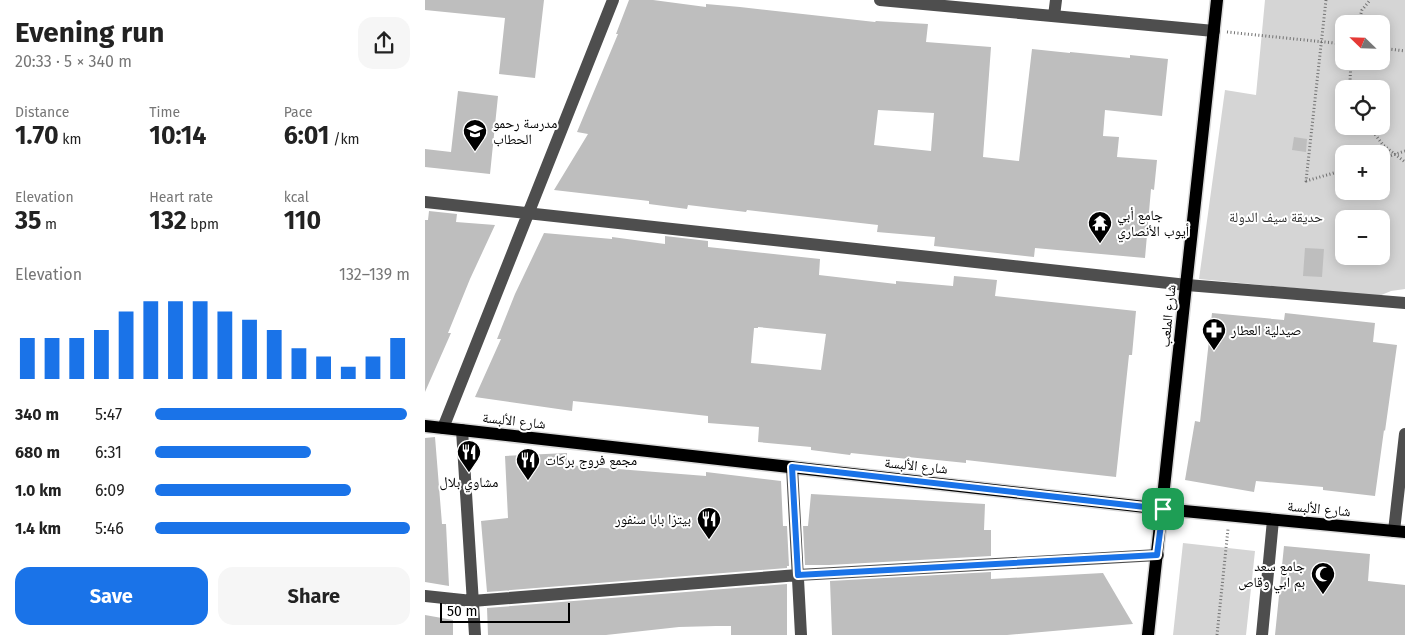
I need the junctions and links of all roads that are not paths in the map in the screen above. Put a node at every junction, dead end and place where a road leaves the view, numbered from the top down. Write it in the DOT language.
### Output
graph roads {
  1 [pos="613,0"];
  2 [pos="881,0"];
  3 [pos="1056,0"];
  4 [pos="1217,0"];
  5 [pos="1054,16"];
  6 [pos="1214,31"];
  7 [pos="425,202"];
  8 [pos="528,213"];
  9 [pos="1187,284"];
  10 [pos="1405,303"];
  11 [pos="425,426"];
  12 [pos="443,428"];
  13 [pos="462,430"];
  14 [pos="1405,434"];
  15 [pos="792,467"];
  16 [pos="1163,509"];
  17 [pos="1273,520"];
  18 [pos="1399,532"];
  19 [pos="1157,555"];
  20 [pos="798,575"];
  21 [pos="425,596"];
  22 [pos="473,601"];
  23 [pos="475,635"];
  24 [pos="801,635"];
  25 [pos="1148,635"];
  26 [pos="1262,635"];
  1 -- 8 [label="street"];
  2 -- 5 [label="street"];
  3 -- 5 [label="street"];
  4 -- 6 [label="main road, شارع الملعب"];
  5 -- 6 [label="street"];
  6 -- 9 [label="main road, شارع الملعب"];
  7 -- 8 [label="street"];
  8 -- 9 [label="street"];
  8 -- 12 [label="street"];
  9 -- 10 [label="street"];
  9 -- 16 [label="main road, شارع الملعب"];
  11 -- 12 [label="main road, شارع الألبسة"];
  12 -- 13 [label="main road, شارع الألبسة"];
  13 -- 15 [label="main road, شارع الألبسة"];
  13 -- 22 [label="street"];
  14 -- 18 [label="street"];
  15 -- 16 [label="main road, شارع الألبسة"];
  15 -- 20 [label="street"];
  16 -- 17 [label="main road, شارع الألبسة"];
  16 -- 19 [label="main road, شارع الملعب"];
  17 -- 18 [label="main road, شارع الألبسة"];
  17 -- 26 [label="street"];
  19 -- 20 [label="street"];
  19 -- 25 [label="main road, شارع الملعب"];
  20 -- 22 [label="street"];
  20 -- 24 [label="street"];
  21 -- 22 [label="street"];
  22 -- 23 [label="street"];
}
